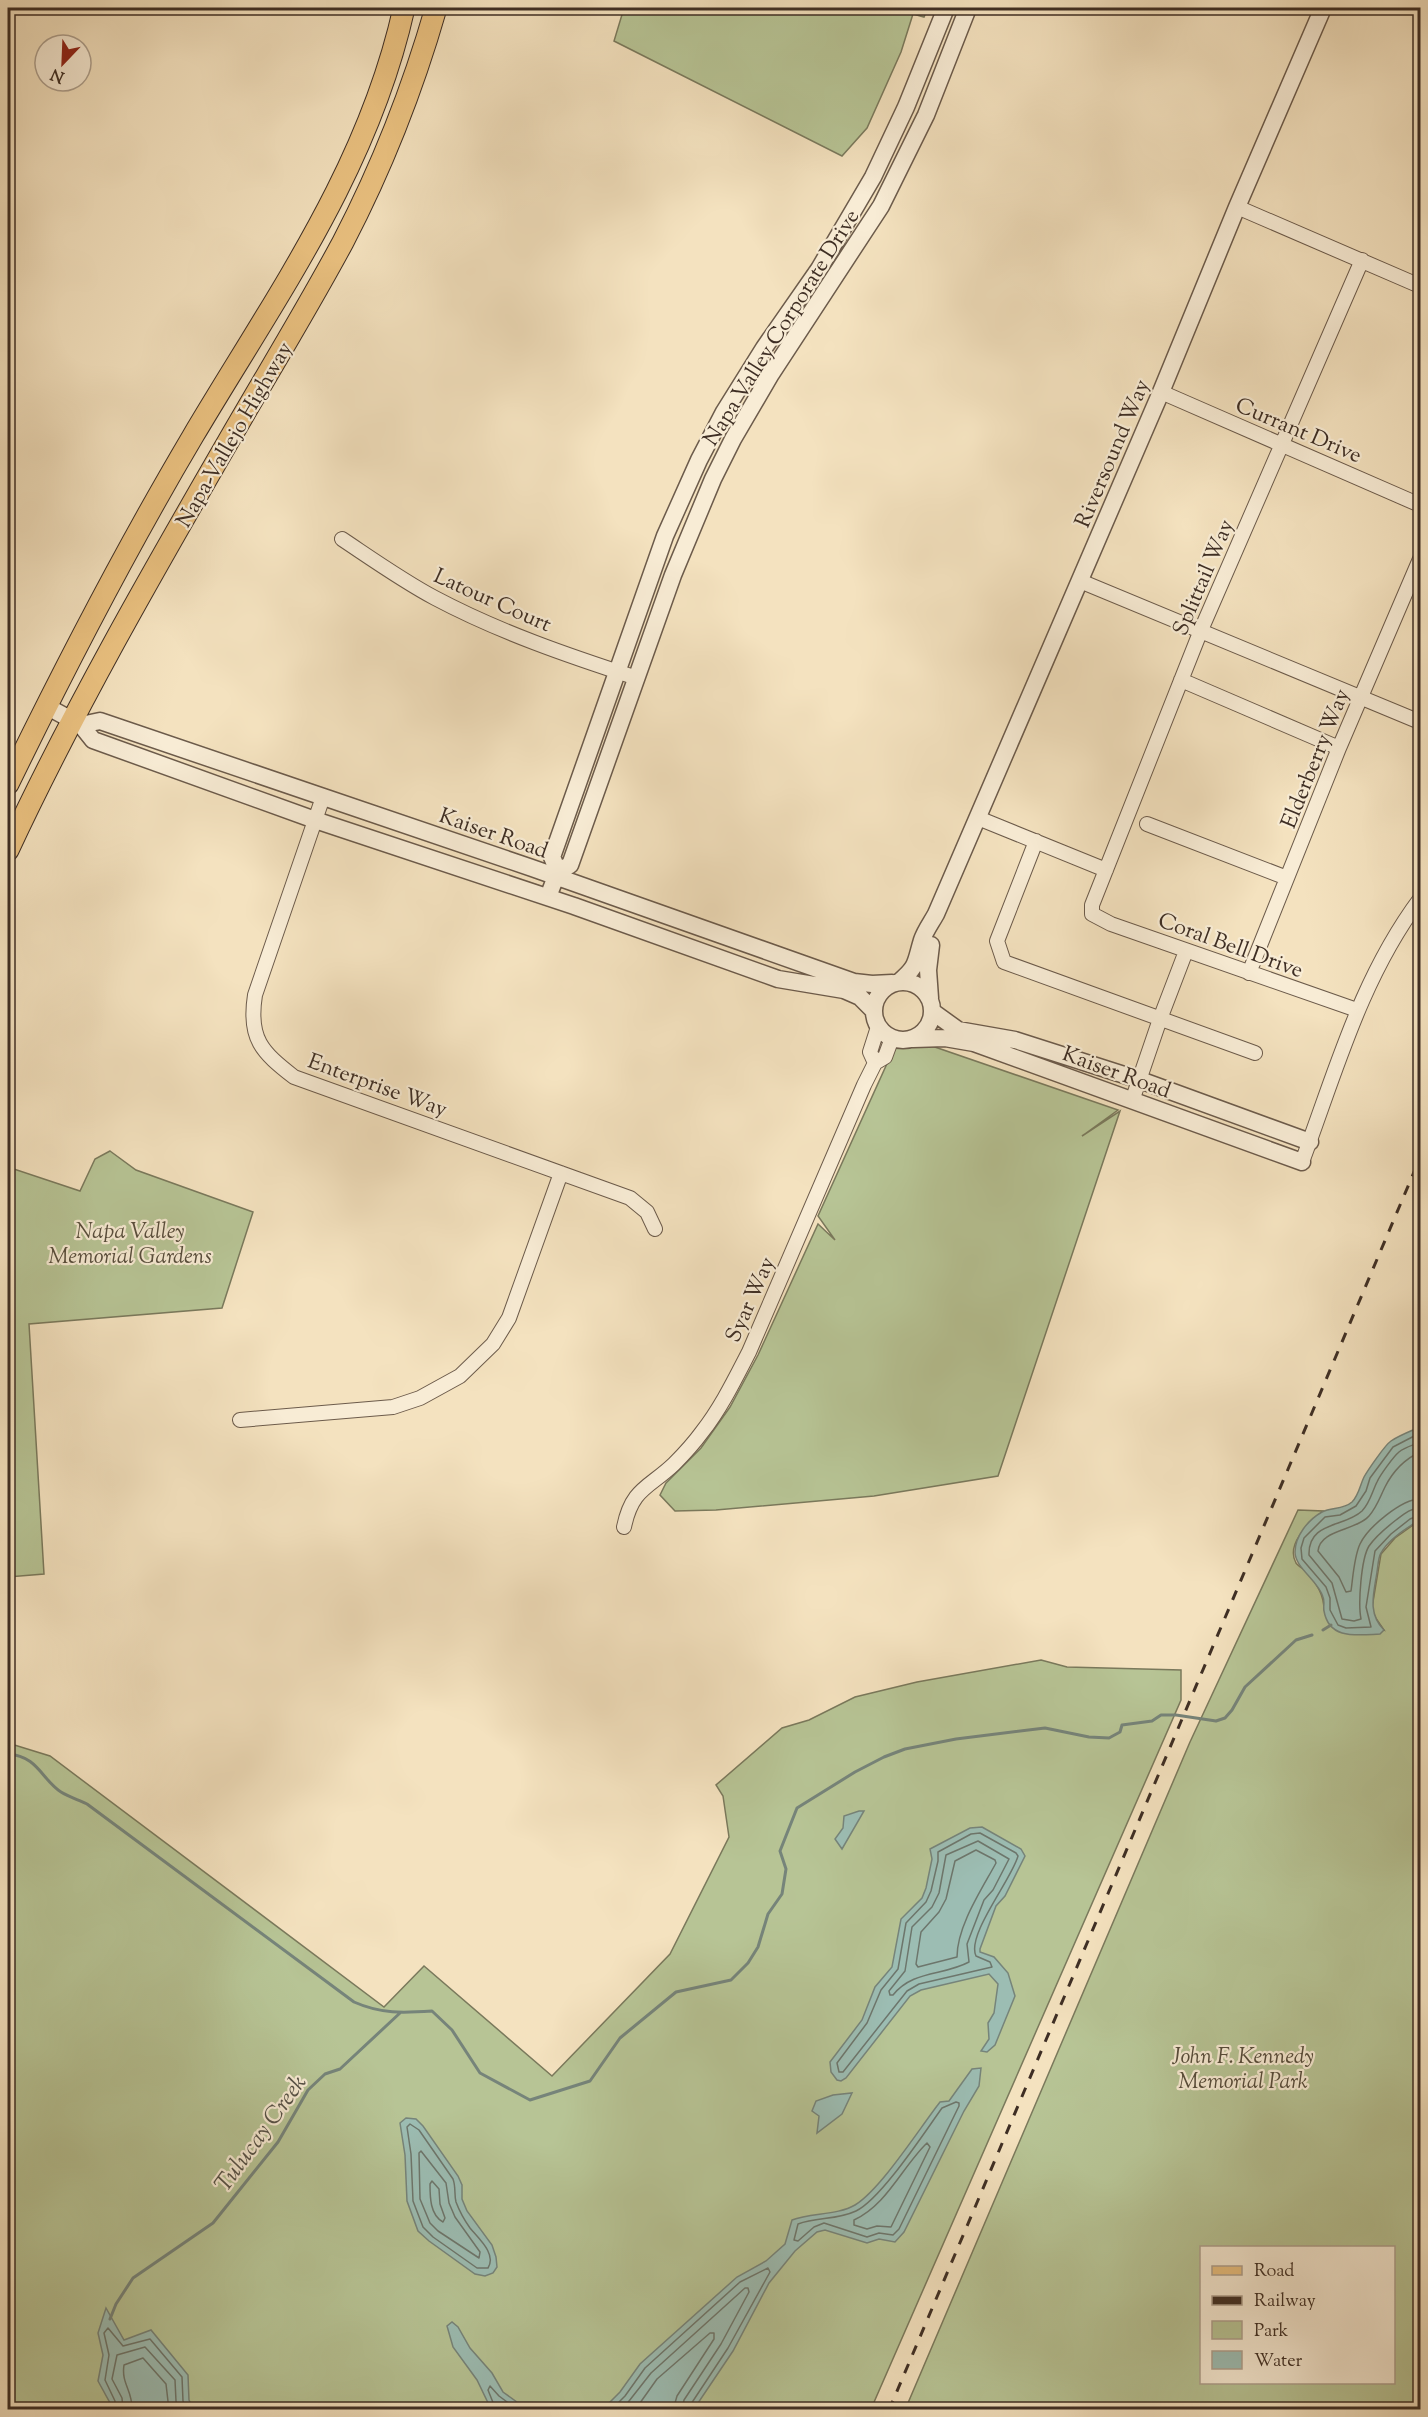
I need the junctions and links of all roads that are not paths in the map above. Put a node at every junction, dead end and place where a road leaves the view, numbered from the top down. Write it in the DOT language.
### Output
graph roads {
  1 [pos="404,8"];
  2 [pos="436,8"];
  3 [pos="946,8"];
  4 [pos="969,8"];
  5 [pos="1323,8"];
  6 [pos="862,197"];
  7 [pos="881,206"];
  8 [pos="1237,207"];
  9 [pos="1362,260"];
  10 [pos="1420,286"];
  11 [pos="1161,392"];
  12 [pos="1282,445"];
  13 [pos="1420,505"];
  14 [pos="342,539"];
  15 [pos="1420,559"];
  16 [pos="1080,581"];
  17 [pos="1201,630"];
  18 [pos="616,672"];
  19 [pos="637,678"];
  20 [pos="1181,680"];
  21 [pos="1362,698"];
  22 [pos="46,706"];
  23 [pos="76,722"];
  24 [pos="1420,722"];
  25 [pos="1339,748"];
  26 [pos="8,784"];
  27 [pos="322,797"];
  28 [pos="978,818"];
  29 [pos="315,820"];
  30 [pos="1147,824"];
  31 [pos="1036,841"];
  32 [pos="8,850"];
  33 [pos="1106,870"];
  34 [pos="557,874"];
  35 [pos="1287,878"];
  36 [pos="548,897"];
  37 [pos="1420,899"];
  38 [pos="936,914"];
  39 [pos="1092,914"];
  40 [pos="1186,951"];
  41 [pos="1248,973"];
  42 [pos="895,982"];
  43 [pos="932,1005"];
  44 [pos="873,1010"];
  45 [pos="1357,1010"];
  46 [pos="1160,1019"];
  47 [pos="878,1027"];
  48 [pos="892,1038"];
  49 [pos="912,1039"];
  50 [pos="1255,1053"];
  51 [pos="875,1063"];
  52 [pos="1140,1080"];
  53 [pos="1132,1101"];
  54 [pos="1310,1142"];
  55 [pos="1302,1162"];
  56 [pos="561,1173"];
  57 [pos="655,1229"];
  58 [pos="240,1420"];
  59 [pos="624,1527"];
  1 -- 22 [label="main road, Napa-Vallejo Highway"];
  2 -- 23 [label="main road, Napa-Vallejo Highway"];
  3 -- 6 [label="street, Napa Valley Corporate Drive"];
  4 -- 7 [label="street, Napa Valley Corporate Drive"];
  5 -- 8 [label="street, Riversound Way"];
  6 -- 7 [label="street"];
  6 -- 18 [label="street, Napa Valley Corporate Drive"];
  7 -- 19 [label="street, Napa Valley Corporate Drive"];
  8 -- 9 [label="street"];
  8 -- 11 [label="street, Riversound Way"];
  9 -- 10 [label="street"];
  9 -- 12 [label="street, Splittail Way"];
  11 -- 12 [label="street, Currant Drive"];
  11 -- 16 [label="street, Riversound Way"];
  12 -- 13 [label="street, Currant Drive"];
  12 -- 17 [label="street, Splittail Way"];
  14 -- 18 [label="street, Latour Court"];
  15 -- 21 [label="street, Elderberry Way"];
  16 -- 17 [label="street"];
  16 -- 28 [label="street, Riversound Way"];
  17 -- 20 [label="street, Splittail Way"];
  17 -- 21 [label="street"];
  18 -- 19 [label="street, Latour Court"];
  18 -- 34 [label="street, Napa Valley Corporate Drive"];
  19 -- 34 [label="street, Napa Valley Corporate Drive"];
  20 -- 25 [label="street"];
  20 -- 33 [label="street, Splittail Way"];
  21 -- 24 [label="street"];
  21 -- 25 [label="street, Elderberry Way"];
  22 -- 23 [label="street, Kaiser Road"];
  22 -- 26 [label="main road, Napa-Vallejo Highway"];
  23 -- 27 [label="street, Kaiser Road"];
  23 -- 29 [label="street, Kaiser Road"];
  23 -- 32 [label="main road, Napa-Vallejo Highway"];
  25 -- 35 [label="street, Elderberry Way"];
  27 -- 29 [label="street, Enterprise Way"];
  27 -- 34 [label="street, Kaiser Road"];
  28 -- 31 [label="street"];
  28 -- 38 [label="street, Riversound Way"];
  29 -- 36 [label="street, Kaiser Road"];
  29 -- 56 [label="street, Enterprise Way"];
  30 -- 35 [label="street"];
  31 -- 33 [label="street"];
  31 -- 46 [label="street"];
  33 -- 39 [label="street, Splittail Way"];
  34 -- 36 [label="street, Napa Valley Corporate Drive"];
  34 -- 42 [label="street, Kaiser Road"];
  35 -- 41 [label="street, Elderberry Way"];
  36 -- 44 [label="street, Kaiser Road"];
  37 -- 45 [label="street"];
  38 -- 42 [label="street, Riversound Way"];
  38 -- 43 [label="street, Riversound Way"];
  39 -- 40 [label="street, Coral Bell Drive"];
  40 -- 41 [label="street, Coral Bell Drive"];
  40 -- 46 [label="street"];
  41 -- 45 [label="street, Coral Bell Drive"];
  42 -- 43 [label="street"];
  42 -- 44 [label="street"];
  43 -- 49 [label="street"];
  43 -- 52 [label="street, Kaiser Road"];
  44 -- 47 [label="street"];
  45 -- 54 [label="street"];
  46 -- 50 [label="street"];
  46 -- 52 [label="street"];
  47 -- 48 [label="street"];
  47 -- 51 [label="street, Syar Way"];
  48 -- 49 [label="street"];
  48 -- 51 [label="street, Syar Way"];
  49 -- 53 [label="street, Kaiser Road"];
  51 -- 59 [label="street, Syar Way"];
  52 -- 53 [label="street"];
  52 -- 54 [label="street, Kaiser Road"];
  53 -- 55 [label="street, Kaiser Road"];
  54 -- 55 [label="street"];
  56 -- 57 [label="street, Enterprise Way"];
  56 -- 58 [label="street"];
}
